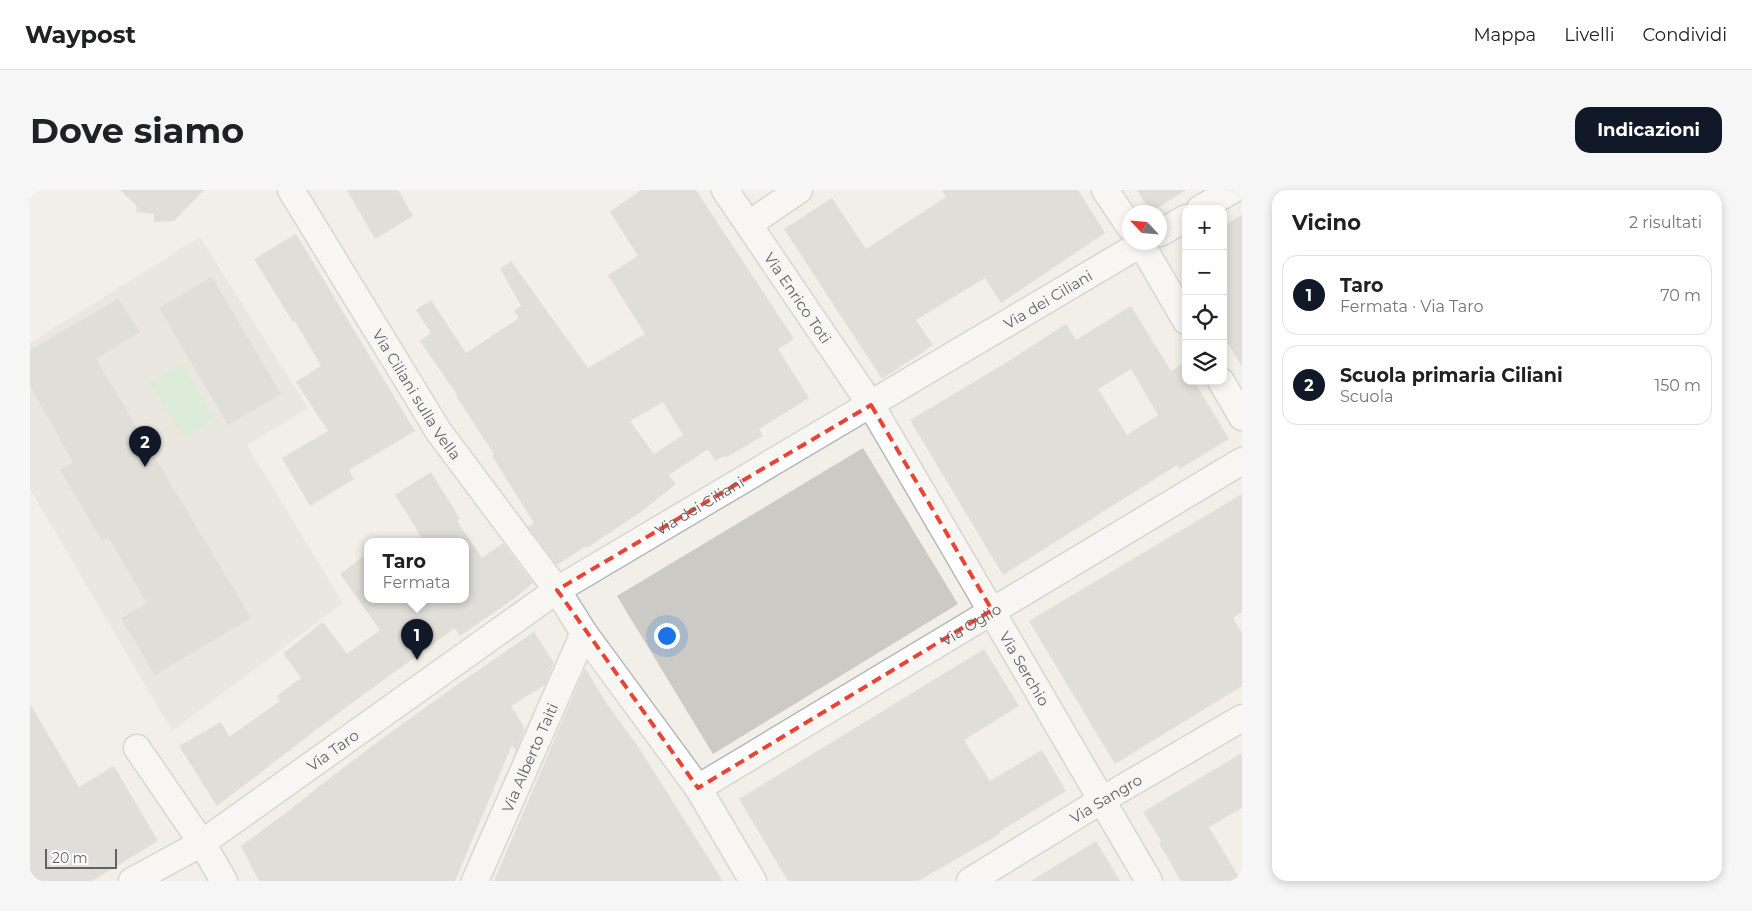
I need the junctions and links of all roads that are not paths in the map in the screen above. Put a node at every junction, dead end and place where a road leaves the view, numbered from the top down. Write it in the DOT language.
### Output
graph roads {
  1 [pos="290,190"];
  2 [pos="725,190"];
  3 [pos="799,190"];
  4 [pos="1105,190"];
  5 [pos="1232,190"];
  6 [pos="1207,205"];
  7 [pos="1122,211"];
  8 [pos="1182,220"];
  9 [pos="748,224"];
  10 [pos="1167,227"];
  11 [pos="1123,250"];
  12 [pos="1149,250"];
  13 [pos="1182,312"];
  14 [pos="1223,385"];
  15 [pos="871,405"];
  16 [pos="1242,417"];
  17 [pos="1242,461"];
  18 [pos="557,590"];
  19 [pos="992,610"];
  20 [pos="584,633"];
  21 [pos="1242,718"];
  22 [pos="136,748"];
  23 [pos="698,788"];
  24 [pos="1102,800"];
  25 [pos="202,843"];
  26 [pos="132,881"];
  27 [pos="224,881"];
  28 [pos="475,881"];
  29 [pos="753,881"];
  30 [pos="970,881"];
  31 [pos="1149,881"];
  1 -- 18 [label="street, Via Ciliani sulla Vella"];
  2 -- 9 [label="street, Via Enrico Toti"];
  3 -- 9 [label="street"];
  4 -- 7 [label="street"];
  5 -- 6 [label="street"];
  8 -- 10 [label="street, Via dei Ciliani"];
  9 -- 15 [label="street, Via Enrico Toti"];
  11 -- 15 [label="street, Via dei Ciliani"];
  12 -- 13 [label="street"];
  14 -- 16 [label="street"];
  15 -- 18 [label="street, Via dei Ciliani"];
  15 -- 19 [label="street, Via Serchio"];
  17 -- 19 [label="street, Via Oglio"];
  18 -- 20 [label="street"];
  18 -- 25 [label="street, Via Taro"];
  19 -- 23 [label="street, Via Oglio"];
  19 -- 24 [label="street, Via Serchio"];
  20 -- 23 [label="street"];
  20 -- 28 [label="street, Via Alberto Taiti"];
  21 -- 24 [label="street, Via Sangro"];
  22 -- 25 [label="street"];
  23 -- 29 [label="street"];
  24 -- 30 [label="street, Via Sangro"];
  24 -- 31 [label="street, Via Serchio"];
  25 -- 26 [label="street, Via Taro"];
  25 -- 27 [label="street"];
}
